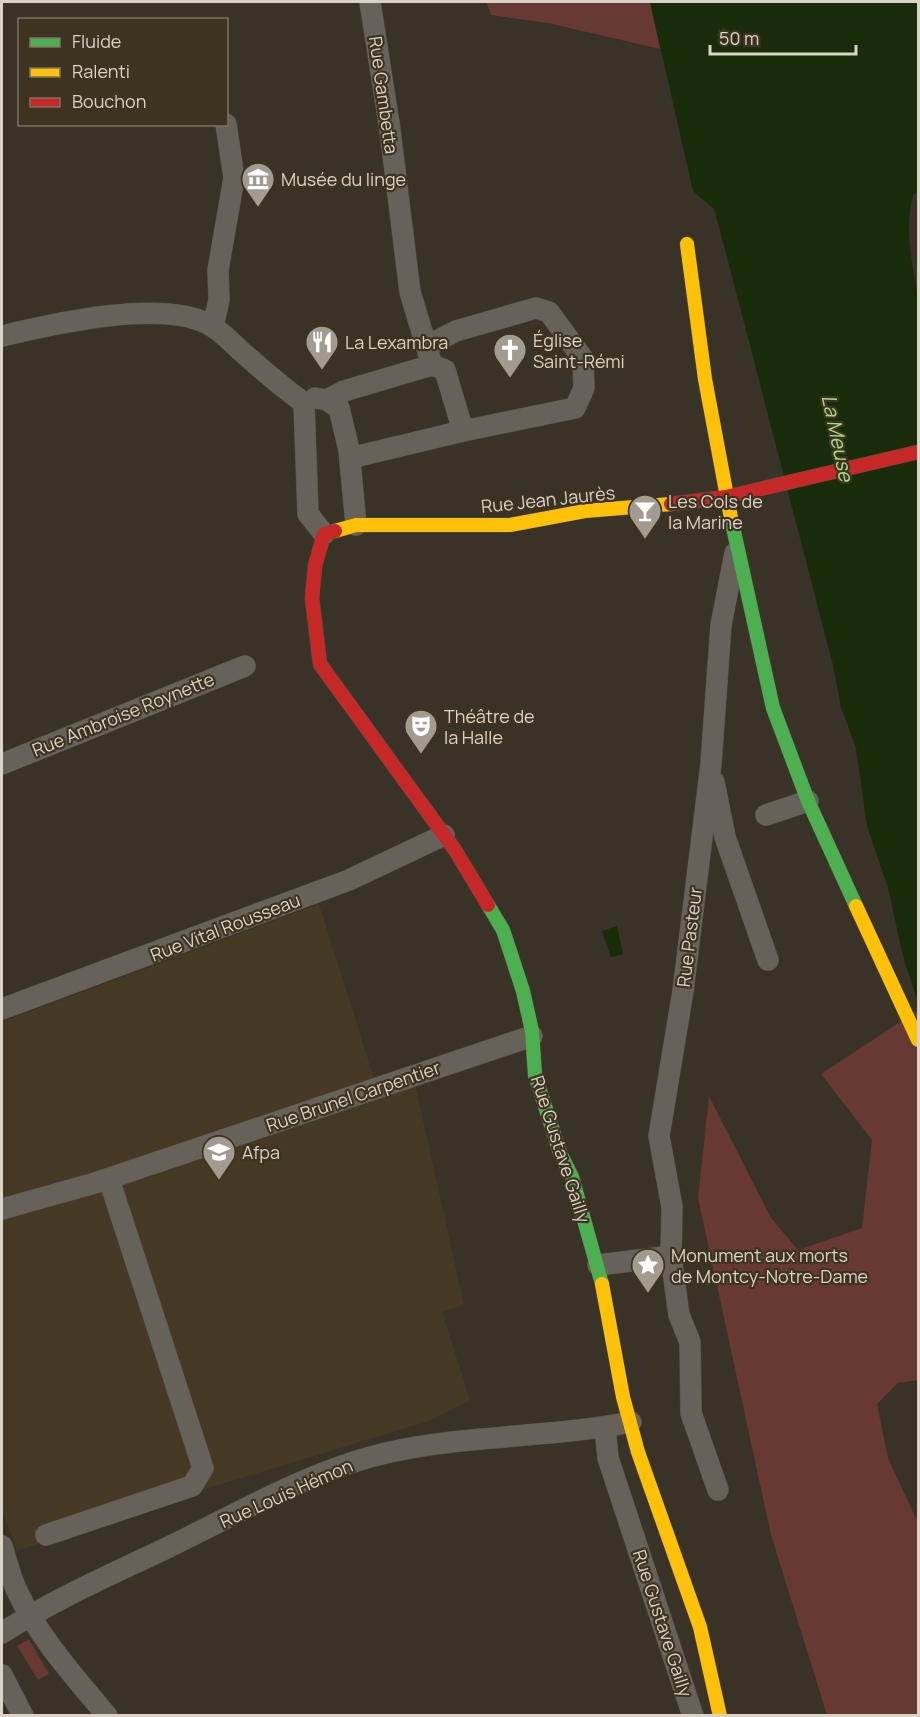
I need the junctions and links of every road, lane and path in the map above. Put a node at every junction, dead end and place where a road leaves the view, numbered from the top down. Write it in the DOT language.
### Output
graph roads {
  1 [pos="370,2"];
  2 [pos="226,126"];
  3 [pos="687,244"];
  4 [pos="213,326"];
  5 [pos="2,336"];
  6 [pos="429,356"];
  7 [pos="327,400"];
  8 [pos="304,404"];
  9 [pos="463,431"];
  10 [pos="918,452"];
  11 [pos="351,458"];
  12 [pos="726,497"];
  13 [pos="339,529"];
  14 [pos="736,544"];
  15 [pos="246,666"];
  16 [pos="2,764"];
  17 [pos="711,764"];
  18 [pos="808,801"];
  19 [pos="766,815"];
  20 [pos="444,836"];
  21 [pos="768,960"];
  22 [pos="2,1009"];
  23 [pos="532,1035"];
  24 [pos="918,1040"];
  25 [pos="109,1179"];
  26 [pos="2,1209"];
  27 [pos="671,1256"];
  28 [pos="598,1265"];
  29 [pos="631,1422"];
  30 [pos="605,1427"];
  31 [pos="718,1490"];
  32 [pos="46,1535"];
  33 [pos="2,1546"];
  34 [pos="30,1615"];
  35 [pos="2,1634"];
  36 [pos="2,1675"];
  37 [pos="22,1716"];
  38 [pos="107,1716"];
  39 [pos="693,1716"];
  40 [pos="720,1716"];
  1 -- 6 [label="street, Rue Gambetta"];
  2 -- 4 [label="street"];
  3 -- 12 [label="street"];
  4 -- 5 [label="street"];
  4 -- 8 [label="street"];
  6 -- 7 [label="street"];
  6 -- 9 [label="street"];
  6 -- 9 [label="street"];
  7 -- 8 [label="street"];
  7 -- 11 [label="street"];
  8 -- 13 [label="street"];
  9 -- 11 [label="street"];
  10 -- 12 [label="street, Rue Jean Jaurès"];
  11 -- 13 [label="street"];
  12 -- 13 [label="street, Rue Jean Jaurès"];
  12 -- 14 [label="street"];
  13 -- 20 [label="street, Rue Gustave Gailly"];
  14 -- 17 [label="street, Rue Pasteur"];
  14 -- 18 [label="street"];
  15 -- 16 [label="street, Rue Ambroise Roynette"];
  17 -- 21 [label="street"];
  17 -- 27 [label="street, Rue Pasteur"];
  18 -- 19 [label="street"];
  18 -- 24 [label="street"];
  20 -- 22 [label="street, Rue Vital Rousseau"];
  20 -- 23 [label="street, Rue Gustave Gailly"];
  23 -- 25 [label="street, Rue Brunel Carpentier"];
  23 -- 28 [label="street, Rue Gustave Gailly"];
  25 -- 26 [label="street, Rue Brunel Carpentier"];
  25 -- 32 [label="street"];
  27 -- 28 [label="street"];
  27 -- 31 [label="street, Rue Pasteur"];
  28 -- 29 [label="street, Rue Gustave Gailly"];
  29 -- 30 [label="street, Rue Louis Hémon"];
  29 -- 40 [label="street, Rue Gustave Gailly"];
  30 -- 34 [label="street, Rue Louis Hémon"];
  30 -- 39 [label="street, Rue Gustave Gailly"];
  33 -- 34 [label="street"];
  34 -- 35 [label="street, Rue Louis Hémon"];
  34 -- 38 [label="street"];
  36 -- 37 [label="street"];
}
